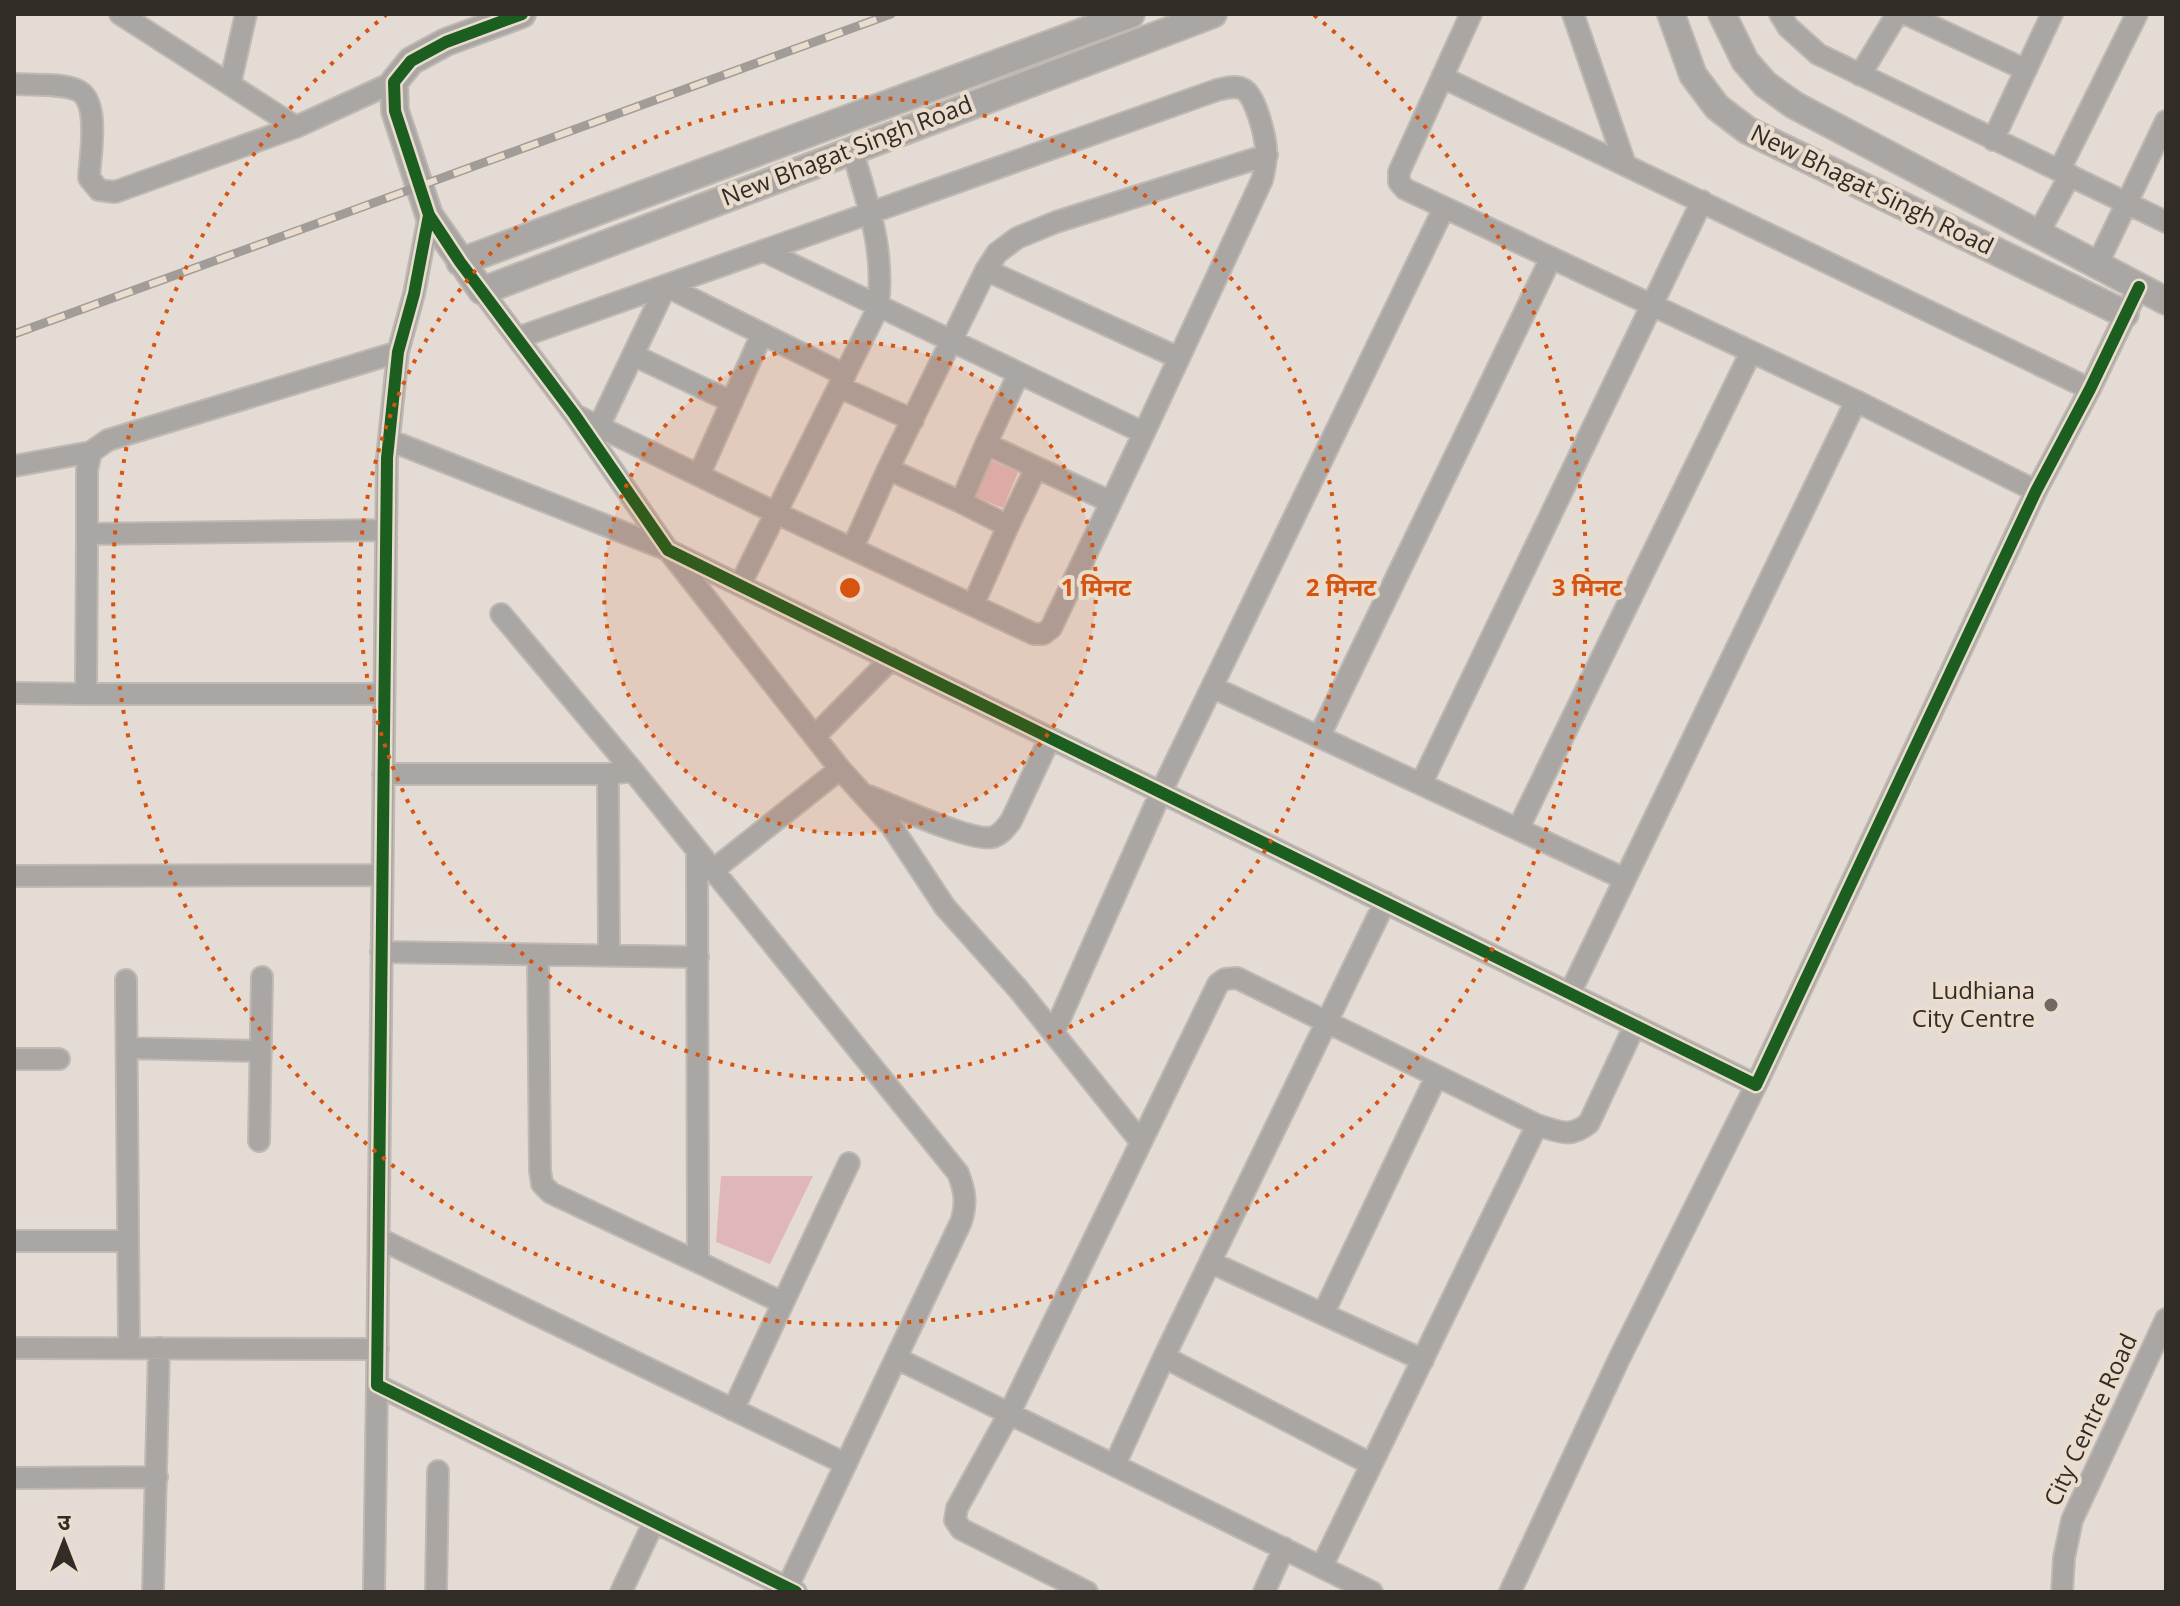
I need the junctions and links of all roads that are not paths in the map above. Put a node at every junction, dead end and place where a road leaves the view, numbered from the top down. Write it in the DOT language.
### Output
graph roads {
  1 [pos="120,14"];
  2 [pos="246,14"];
  3 [pos="522,14"];
  4 [pos="1131,14"];
  5 [pos="1213,14"];
  6 [pos="1471,14"];
  7 [pos="1573,14"];
  8 [pos="1671,14"];
  9 [pos="1722,14"];
  10 [pos="1780,14"];
  11 [pos="1897,14"];
  12 [pos="1906,14"];
  13 [pos="2052,14"];
  14 [pos="2137,14"];
  15 [pos="2026,70"];
  16 [pos="1860,75"];
  17 [pos="1442,77"];
  18 [pos="394,82"];
  19 [pos="14,84"];
  20 [pos="230,84"];
  21 [pos="2166,121"];
  22 [pos="296,127"];
  23 [pos="1993,140"];
  24 [pos="852,149"];
  25 [pos="1267,155"];
  26 [pos="1625,164"];
  27 [pos="2065,172"];
  28 [pos="1702,201"];
  29 [pos="2127,204"];
  30 [pos="1444,208"];
  31 [pos="870,214"];
  32 [pos="429,215"];
  33 [pos="2166,222"];
  34 [pos="2038,234"];
  35 [pos="764,251"];
  36 [pos="1551,258"];
  37 [pos="460,262"];
  38 [pos="2097,265"];
  39 [pos="986,270"];
  40 [pos="666,286"];
  41 [pos="2139,287"];
  42 [pos="482,291"];
  43 [pos="2166,301"];
  44 [pos="1652,305"];
  45 [pos="878,308"];
  46 [pos="2125,314"];
  47 [pos="762,334"];
  48 [pos="517,338"];
  49 [pos="951,341"];
  50 [pos="398,352"];
  51 [pos="1751,352"];
  52 [pos="633,355"];
  53 [pos="1179,358"];
  54 [pos="1018,375"];
  55 [pos="842,381"];
  56 [pos="2090,389"];
  57 [pos="1856,401"];
  58 [pos="732,402"];
  59 [pos="574,414"];
  60 [pos="913,420"];
  61 [pos="599,426"];
  62 [pos="1144,433"];
  63 [pos="389,440"];
  64 [pos="986,444"];
  65 [pos="91,452"];
  66 [pos="14,466"];
  67 [pos="1036,468"];
  68 [pos="888,469"];
  69 [pos="699,475"];
  70 [pos="2036,491"];
  71 [pos="961,502"];
  72 [pos="1111,502"];
  73 [pos="776,513"];
  74 [pos="1008,526"];
  75 [pos="385,530"];
  76 [pos="87,534"];
  77 [pos="853,547"];
  78 [pos="668,550"];
  79 [pos="740,585"];
  80 [pos="973,605"];
  81 [pos="501,614"];
  82 [pos="891,659"];
  83 [pos="1212,687"];
  84 [pos="14,693"];
  85 [pos="86,694"];
  86 [pos="383,694"];
  87 [pos="815,736"];
  88 [pos="1319,737"];
  89 [pos="1050,738"];
  90 [pos="840,769"];
  91 [pos="633,771"];
  92 [pos="383,774"];
  93 [pos="608,774"];
  94 [pos="1421,784"];
  95 [pos="1161,792"];
  96 [pos="866,794"];
  97 [pos="1518,829"];
  98 [pos="697,852"];
  99 [pos="712,871"];
  100 [pos="381,875"];
  101 [pos="14,876"];
  102 [pos="1625,879"];
  103 [pos="1385,902"];
  104 [pos="381,952"];
  105 [pos="538,955"];
  106 [pos="609,956"];
  107 [pos="698,957"];
  108 [pos="262,977"];
  109 [pos="126,980"];
  110 [pos="1570,993"];
  111 [pos="1326,1024"];
  112 [pos="1635,1025"];
  113 [pos="1054,1032"];
  114 [pos="127,1048"];
  115 [pos="261,1051"];
  116 [pos="14,1059"];
  117 [pos="59,1059"];
  118 [pos="1436,1077"];
  119 [pos="1756,1085"];
  120 [pos="1537,1125"];
  121 [pos="259,1141"];
  122 [pos="1141,1142"];
  123 [pos="849,1163"];
  124 [pos="380,1239"];
  125 [pos="14,1241"];
  126 [pos="128,1241"];
  127 [pos="698,1262"];
  128 [pos="1210,1262"];
  129 [pos="783,1303"];
  130 [pos="1323,1314"];
  131 [pos="2166,1319"];
  132 [pos="14,1348"];
  133 [pos="129,1348"];
  134 [pos="159,1348"];
  135 [pos="378,1349"];
  136 [pos="1164,1357"];
  137 [pos="896,1358"];
  138 [pos="1423,1360"];
  139 [pos="377,1385"];
  140 [pos="733,1410"];
  141 [pos="1010,1412"];
  142 [pos="846,1464"];
  143 [pos="1115,1464"];
  144 [pos="1371,1464"];
  145 [pos="438,1471"];
  146 [pos="157,1477"];
  147 [pos="14,1478"];
  148 [pos="654,1522"];
  149 [pos="1284,1548"];
  150 [pos="1322,1566"];
  151 [pos="792,1590"];
  152 [pos="153,1592"];
  153 [pos="374,1592"];
  154 [pos="436,1592"];
  155 [pos="621,1592"];
  156 [pos="1087,1592"];
  157 [pos="1264,1592"];
  158 [pos="1372,1592"];
  159 [pos="1510,1592"];
  160 [pos="2062,1592"];
  1 -- 20 [label="street"];
  2 -- 20 [label="street"];
  3 -- 18 [label="street"];
  4 -- 37 [label="street, New Bhagat Singh Road"];
  5 -- 24 [label="street, New Bhagat Singh Road"];
  6 -- 17 [label="street"];
  7 -- 26 [label="street"];
  8 -- 46 [label="street, New Bhagat Singh Road"];
  9 -- 34 [label="street, New Bhagat Singh Road"];
  10 -- 16 [label="street"];
  11 -- 16 [label="street"];
  12 -- 15 [label="street"];
  13 -- 15 [label="street"];
  14 -- 27 [label="street"];
  15 -- 23 [label="street"];
  16 -- 23 [label="street"];
  17 -- 26 [label="street"];
  17 -- 30 [label="street"];
  18 -- 22 [label="street"];
  18 -- 32 [label="street"];
  19 -- 22 [label="street"];
  20 -- 22 [label="street"];
  21 -- 29 [label="street"];
  23 -- 27 [label="street"];
  24 -- 31 [label="street"];
  24 -- 42 [label="street, New Bhagat Singh Road"];
  25 -- 31 [label="street"];
  25 -- 39 [label="street"];
  25 -- 53 [label="street"];
  26 -- 28 [label="street"];
  27 -- 29 [label="street"];
  27 -- 34 [label="street"];
  28 -- 44 [label="street"];
  28 -- 56 [label="street"];
  29 -- 33 [label="street"];
  29 -- 38 [label="street"];
  30 -- 36 [label="street"];
  30 -- 83 [label="street"];
  31 -- 35 [label="street"];
  31 -- 45 [label="street"];
  32 -- 37 [label="street"];
  32 -- 50 [label="street"];
  34 -- 38 [label="street, New Bhagat Singh Road"];
  35 -- 40 [label="street"];
  35 -- 45 [label="street"];
  36 -- 44 [label="street"];
  36 -- 88 [label="street"];
  37 -- 42 [label="street"];
  38 -- 41 [label="street, New Bhagat Singh Road"];
  39 -- 49 [label="street"];
  39 -- 53 [label="street"];
  40 -- 47 [label="street"];
  40 -- 48 [label="street"];
  40 -- 52 [label="street"];
  41 -- 43 [label="street, New Bhagat Singh Road"];
  41 -- 46 [label="street"];
  42 -- 48 [label="street"];
  44 -- 51 [label="street"];
  44 -- 94 [label="street"];
  45 -- 49 [label="street"];
  45 -- 55 [label="street"];
  46 -- 56 [label="street"];
  47 -- 55 [label="street"];
  47 -- 58 [label="street"];
  48 -- 59 [label="street"];
  49 -- 54 [label="street"];
  49 -- 60 [label="street"];
  50 -- 63 [label="street"];
  50 -- 65 [label="street"];
  51 -- 57 [label="street"];
  51 -- 97 [label="street"];
  52 -- 58 [label="street"];
  52 -- 61 [label="street"];
  53 -- 62 [label="street"];
  54 -- 62 [label="street"];
  54 -- 64 [label="street"];
  55 -- 60 [label="street"];
  55 -- 73 [label="street"];
  56 -- 70 [label="street"];
  57 -- 70 [label="street"];
  57 -- 102 [label="street"];
  58 -- 69 [label="street"];
  59 -- 61 [label="street"];
  59 -- 78 [label="street"];
  60 -- 68 [label="street"];
  61 -- 69 [label="street"];
  62 -- 72 [label="street"];
  63 -- 75 [label="street"];
  63 -- 78 [label="street"];
  64 -- 67 [label="street"];
  64 -- 71 [label="street"];
  65 -- 66 [label="street"];
  65 -- 76 [label="street"];
  67 -- 72 [label="street"];
  67 -- 74 [label="street"];
  68 -- 71 [label="street"];
  68 -- 77 [label="street"];
  69 -- 73 [label="street"];
  70 -- 119 [label="street"];
  71 -- 74 [label="street"];
  72 -- 80 [label="street"];
  73 -- 77 [label="street"];
  73 -- 79 [label="street"];
  74 -- 80 [label="street"];
  75 -- 76 [label="street"];
  75 -- 86 [label="street"];
  76 -- 85 [label="street"];
  77 -- 80 [label="street"];
  78 -- 79 [label="street"];
  78 -- 87 [label="street"];
  79 -- 82 [label="street"];
  81 -- 91 [label="street"];
  82 -- 87 [label="street"];
  82 -- 89 [label="street"];
  83 -- 88 [label="street"];
  83 -- 95 [label="street"];
  84 -- 85 [label="street"];
  85 -- 86 [label="street"];
  86 -- 92 [label="street"];
  87 -- 90 [label="street"];
  88 -- 94 [label="street"];
  89 -- 95 [label="street"];
  89 -- 96 [label="street"];
  90 -- 96 [label="street"];
  90 -- 99 [label="street"];
  91 -- 93 [label="street"];
  91 -- 98 [label="street"];
  92 -- 93 [label="street"];
  92 -- 100 [label="street"];
  93 -- 106 [label="street"];
  94 -- 97 [label="street"];
  95 -- 103 [label="street"];
  95 -- 113 [label="street"];
  96 -- 113 [label="street"];
  97 -- 102 [label="street"];
  98 -- 99 [label="street"];
  98 -- 107 [label="street"];
  99 -- 137 [label="street"];
  100 -- 101 [label="street"];
  100 -- 104 [label="street"];
  102 -- 110 [label="street"];
  103 -- 110 [label="street"];
  103 -- 111 [label="street"];
  104 -- 105 [label="street"];
  104 -- 124 [label="street"];
  105 -- 106 [label="street"];
  105 -- 127 [label="street"];
  106 -- 107 [label="street"];
  107 -- 127 [label="street"];
  108 -- 115 [label="street"];
  109 -- 114 [label="street"];
  110 -- 112 [label="street"];
  111 -- 118 [label="street"];
  111 -- 122 [label="street"];
  111 -- 128 [label="street"];
  112 -- 119 [label="street"];
  112 -- 120 [label="street"];
  113 -- 122 [label="street"];
  114 -- 115 [label="street"];
  114 -- 126 [label="street"];
  115 -- 121 [label="street"];
  116 -- 117 [label="street"];
  118 -- 120 [label="street"];
  118 -- 130 [label="street"];
  119 -- 159 [label="street"];
  120 -- 138 [label="street"];
  122 -- 141 [label="street"];
  123 -- 129 [label="street"];
  124 -- 135 [label="street"];
  124 -- 140 [label="street"];
  125 -- 126 [label="street"];
  126 -- 133 [label="street"];
  127 -- 129 [label="street"];
  128 -- 130 [label="street"];
  128 -- 136 [label="street"];
  129 -- 140 [label="street"];
  130 -- 138 [label="street"];
  131 -- 160 [label="street, City Centre Road"];
  132 -- 133 [label="street"];
  133 -- 134 [label="street"];
  134 -- 135 [label="street"];
  134 -- 146 [label="street"];
  135 -- 139 [label="street"];
  136 -- 143 [label="street"];
  136 -- 144 [label="street"];
  137 -- 141 [label="street"];
  137 -- 142 [label="street"];
  138 -- 144 [label="street"];
  139 -- 148 [label="street"];
  139 -- 153 [label="street"];
  140 -- 142 [label="street"];
  141 -- 143 [label="street"];
  141 -- 156 [label="street"];
  142 -- 151 [label="street"];
  143 -- 149 [label="street"];
  144 -- 150 [label="street"];
  145 -- 154 [label="street"];
  146 -- 147 [label="street"];
  146 -- 152 [label="street"];
  148 -- 151 [label="street"];
  148 -- 155 [label="street"];
  149 -- 150 [label="street"];
  149 -- 157 [label="street"];
  150 -- 158 [label="street"];
}
